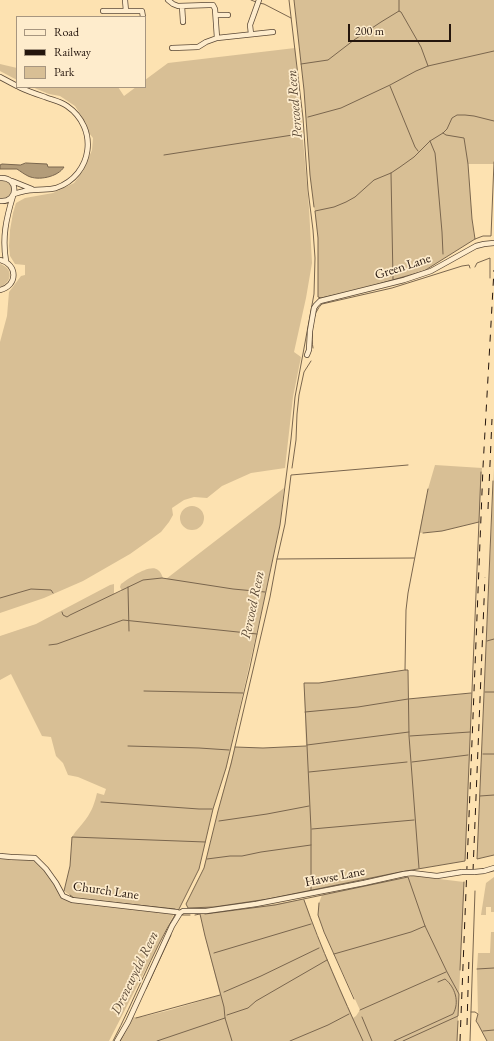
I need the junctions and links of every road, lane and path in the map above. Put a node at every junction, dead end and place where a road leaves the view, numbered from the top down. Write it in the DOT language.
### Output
graph roads {
  1 [pos="125,0"];
  2 [pos="168,0"];
  3 [pos="259,0"];
  4 [pos="182,6"];
  5 [pos="103,11"];
  6 [pos="126,11"];
  7 [pos="228,14"];
  8 [pos="216,15"];
  9 [pos="143,16"];
  10 [pos="183,22"];
  11 [pos="273,32"];
  12 [pos="251,34"];
  13 [pos="217,38"];
  14 [pos="172,48"];
  15 [pos="0,77"];
  16 [pos="16,85"];
  17 [pos="23,88"];
  18 [pos="0,178"];
  19 [pos="12,181"];
  20 [pos="34,190"];
  21 [pos="13,195"];
  22 [pos="0,201"];
  23 [pos="492,243"];
  24 [pos="0,260"];
  25 [pos="6,261"];
  26 [pos="0,290"];
  27 [pos="307,355"];
  28 [pos="0,856"];
  29 [pos="494,868"];
  30 [pos="178,912"];
  31 [pos="117,1041"];
  1 -- 6 [label="street"];
  2 -- 4 [label="street"];
  3 -- 12 [label="street"];
  4 -- 8 [label="street"];
  4 -- 10 [label="street"];
  5 -- 6 [label="street"];
  6 -- 9 [label="street"];
  7 -- 8 [label="street"];
  8 -- 13 [label="street"];
  11 -- 12 [label="street"];
  12 -- 13 [label="street"];
  13 -- 14 [label="street"];
  15 -- 16 [label="street"];
  17 -- 20 [label="street"];
  18 -- 19 [label="street"];
  19 -- 20 [label="street"];
  19 -- 21 [label="street"];
  20 -- 21 [label="street"];
  21 -- 22 [label="street"];
  21 -- 25 [label="street"];
  23 -- 27 [label="street, Green Lane"];
  24 -- 25 [label="street"];
  25 -- 26 [label="street"];
  28 -- 30 [label="street, Church Lane"];
  29 -- 30 [label="street, Hawse Lane, bridge"];
  30 -- 31 [label="street"];
}
